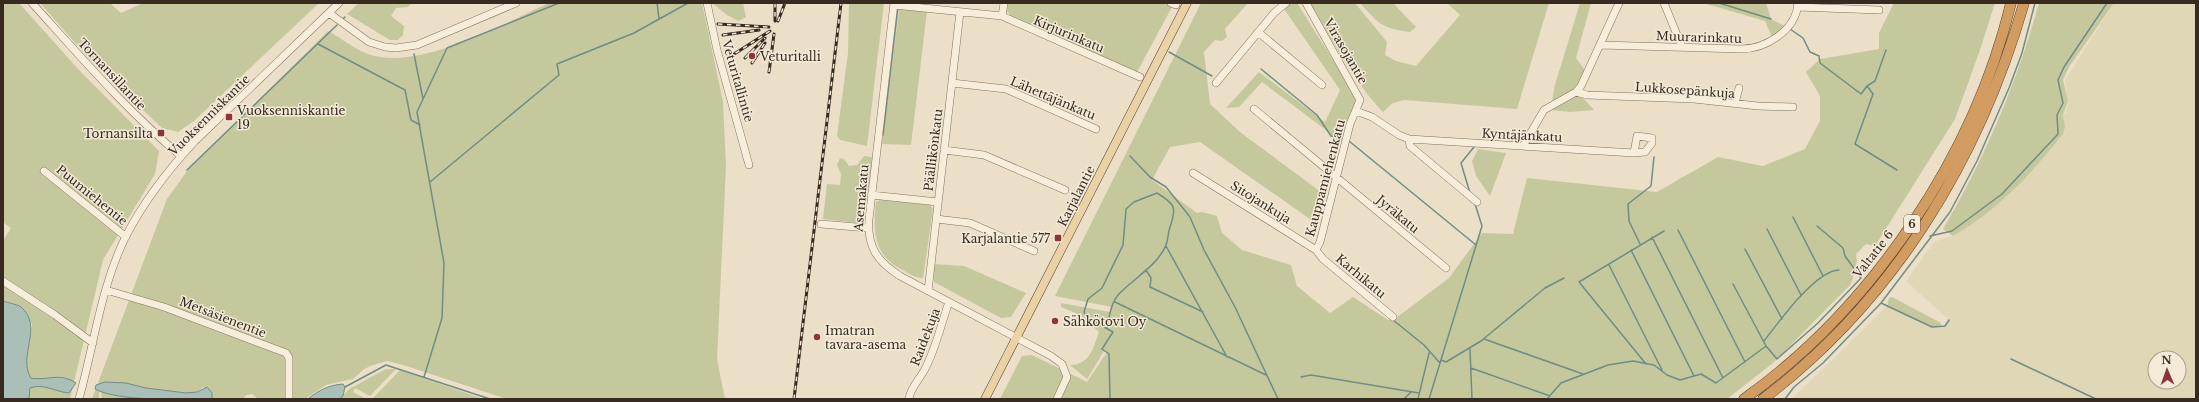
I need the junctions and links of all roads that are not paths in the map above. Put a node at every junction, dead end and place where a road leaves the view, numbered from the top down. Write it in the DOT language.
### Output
graph roads {
  1 [pos="32,3"];
  2 [pos="339,3"];
  3 [pos="516,3"];
  4 [pos="707,3"];
  5 [pos="1004,3"];
  6 [pos="1187,3"];
  7 [pos="1286,3"];
  8 [pos="1306,3"];
  9 [pos="1619,3"];
  10 [pos="1664,3"];
  11 [pos="2011,3"];
  12 [pos="2024,3"];
  13 [pos="894,4"];
  14 [pos="1798,5"];
  15 [pos="1879,10"];
  16 [pos="960,12"];
  17 [pos="329,13"];
  18 [pos="1002,16"];
  19 [pos="1258,32"];
  20 [pos="1601,45"];
  21 [pos="1682,47"];
  22 [pos="1140,77"];
  23 [pos="952,83"];
  24 [pos="1216,83"];
  25 [pos="1322,84"];
  26 [pos="1739,88"];
  27 [pos="1576,92"];
  28 [pos="1735,103"];
  29 [pos="1793,107"];
  30 [pos="1254,109"];
  31 [pos="1356,112"];
  32 [pos="1096,129"];
  33 [pos="1409,139"];
  34 [pos="1523,146"];
  35 [pos="944,150"];
  36 [pos="1634,153"];
  37 [pos="181,156"];
  38 [pos="749,165"];
  39 [pos="44,171"];
  40 [pos="1193,173"];
  41 [pos="1336,176"];
  42 [pos="1065,190"];
  43 [pos="871,195"];
  44 [pos="938,202"];
  45 [pos="1477,202"];
  46 [pos="936,219"];
  47 [pos="821,224"];
  48 [pos="868,228"];
  49 [pos="126,237"];
  50 [pos="1316,250"];
  51 [pos="1034,251"];
  52 [pos="1446,268"];
  53 [pos="3,281"];
  54 [pos="106,290"];
  55 [pos="928,291"];
  56 [pos="949,302"];
  57 [pos="1393,317"];
  58 [pos="1016,338"];
  59 [pos="93,343"];
  60 [pos="79,399"];
  61 [pos="289,399"];
  62 [pos="909,399"];
  63 [pos="984,399"];
  64 [pos="1057,399"];
  65 [pos="1744,399"];
  66 [pos="1763,399"];
  1 -- 37 [label="street, Tornansillantie"];
  2 -- 17 [label="street, Vuoksenniskantie"];
  3 -- 17 [label="street"];
  4 -- 38 [label="street, Veturitallintie"];
  5 -- 18 [label="street"];
  6 -- 58 [label="main road, Karjalantie"];
  7 -- 19 [label="street"];
  8 -- 31 [label="street, Virasojantie"];
  9 -- 20 [label="street"];
  10 -- 21 [label="street"];
  11 -- 65 [label="highway, Valtatie 6 / 6"];
  12 -- 66 [label="highway, Valtatie 6 / 6"];
  13 -- 16 [label="street, Kirjurinkatu"];
  13 -- 43 [label="street, Asemakatu"];
  14 -- 15 [label="street"];
  14 -- 21 [label="street, Muurarinkatu"];
  16 -- 18 [label="street, Kirjurinkatu"];
  16 -- 23 [label="street, Päällikönkatu"];
  17 -- 37 [label="street, Vuoksenniskantie"];
  18 -- 22 [label="street, Kirjurinkatu"];
  19 -- 24 [label="street"];
  19 -- 25 [label="street"];
  20 -- 21 [label="street, Muurarinkatu"];
  20 -- 27 [label="street"];
  23 -- 32 [label="street, Lähettäjänkatu"];
  23 -- 35 [label="street, Päällikönkatu"];
  26 -- 28 [label="street"];
  27 -- 28 [label="street, Lukkosepänkuja"];
  27 -- 34 [label="street"];
  28 -- 29 [label="street, Lukkosepänkuja"];
  30 -- 41 [label="street, Jyräkatu"];
  31 -- 33 [label="street"];
  31 -- 41 [label="street, Kauppamiehenkatu"];
  33 -- 34 [label="street, Kyntäjänkatu"];
  33 -- 45 [label="street"];
  34 -- 36 [label="street, Kyntäjänkatu"];
  35 -- 42 [label="street"];
  35 -- 44 [label="street, Päällikönkatu"];
  37 -- 49 [label="street, Vuoksenniskantie"];
  39 -- 49 [label="street, Puumiehentie"];
  40 -- 50 [label="street, Sitojankuja"];
  41 -- 50 [label="street, Kauppamiehenkatu"];
  41 -- 52 [label="street, Jyräkatu"];
  43 -- 44 [label="street"];
  43 -- 48 [label="street, Asemakatu"];
  44 -- 46 [label="street, Päällikönkatu"];
  46 -- 51 [label="street"];
  46 -- 55 [label="street, Päällikönkatu"];
  47 -- 48 [label="street"];
  48 -- 55 [label="street, Asemakatu"];
  49 -- 54 [label="street, Vuoksenniskantie"];
  50 -- 57 [label="street, Karhikatu"];
  53 -- 59 [label="street"];
  54 -- 59 [label="street, Vuoksenniskantie"];
  54 -- 61 [label="street, Metsäsienentie"];
  55 -- 56 [label="street, Asemakatu"];
  56 -- 58 [label="street, Asemakatu"];
  56 -- 62 [label="street, Raidekuja"];
  58 -- 63 [label="main road, Karjalantie"];
  58 -- 64 [label="street, Asemakatu"];
  59 -- 60 [label="street, Vuoksenniskantie"];
}
